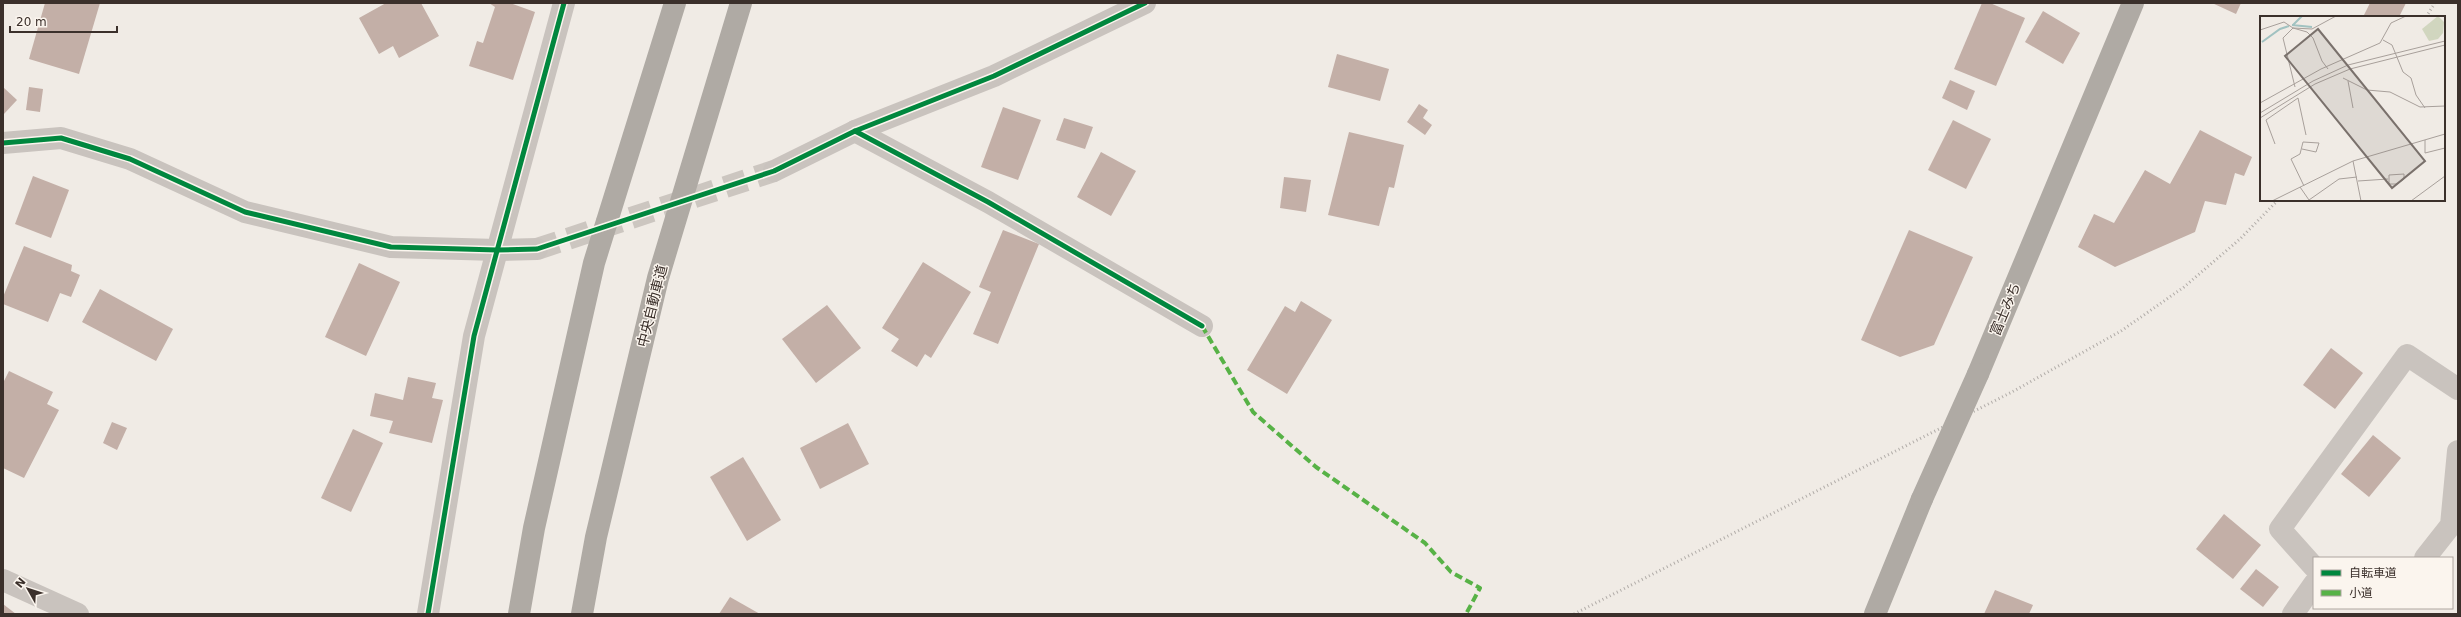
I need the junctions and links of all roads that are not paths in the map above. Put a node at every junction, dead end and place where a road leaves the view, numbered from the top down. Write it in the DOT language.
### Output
graph roads {
  1 [pos="564,3"];
  2 [pos="675,3"];
  3 [pos="741,3"];
  4 [pos="1145,3"];
  5 [pos="2133,3"];
  6 [pos="855,131"];
  7 [pos="3,143"];
  8 [pos="774,171"];
  9 [pos="537,249"];
  10 [pos="497,250"];
  11 [pos="1202,326"];
  12 [pos="2458,389"];
  13 [pos="2458,451"];
  14 [pos="2426,557"];
  15 [pos="2313,566"];
  16 [pos="3,580"];
  17 [pos="2313,585"];
  18 [pos="78,614"];
  19 [pos="428,614"];
  20 [pos="519,614"];
  21 [pos="582,614"];
  22 [pos="1875,614"];
  23 [pos="2293,614"];
  1 -- 10 [label="street"];
  2 -- 20 [label="highway"];
  3 -- 21 [label="highway, 中央自動車道"];
  4 -- 6 [label="street"];
  5 -- 22 [label="highway, 富士みち, bridge"];
  6 -- 8 [label="street"];
  6 -- 11 [label="street"];
  7 -- 10 [label="street"];
  9 -- 10 [label="street"];
  10 -- 19 [label="street"];
  12 -- 15 [label="street"];
  13 -- 14 [label="street"];
  16 -- 18 [label="street"];
  17 -- 23 [label="street"];
}
